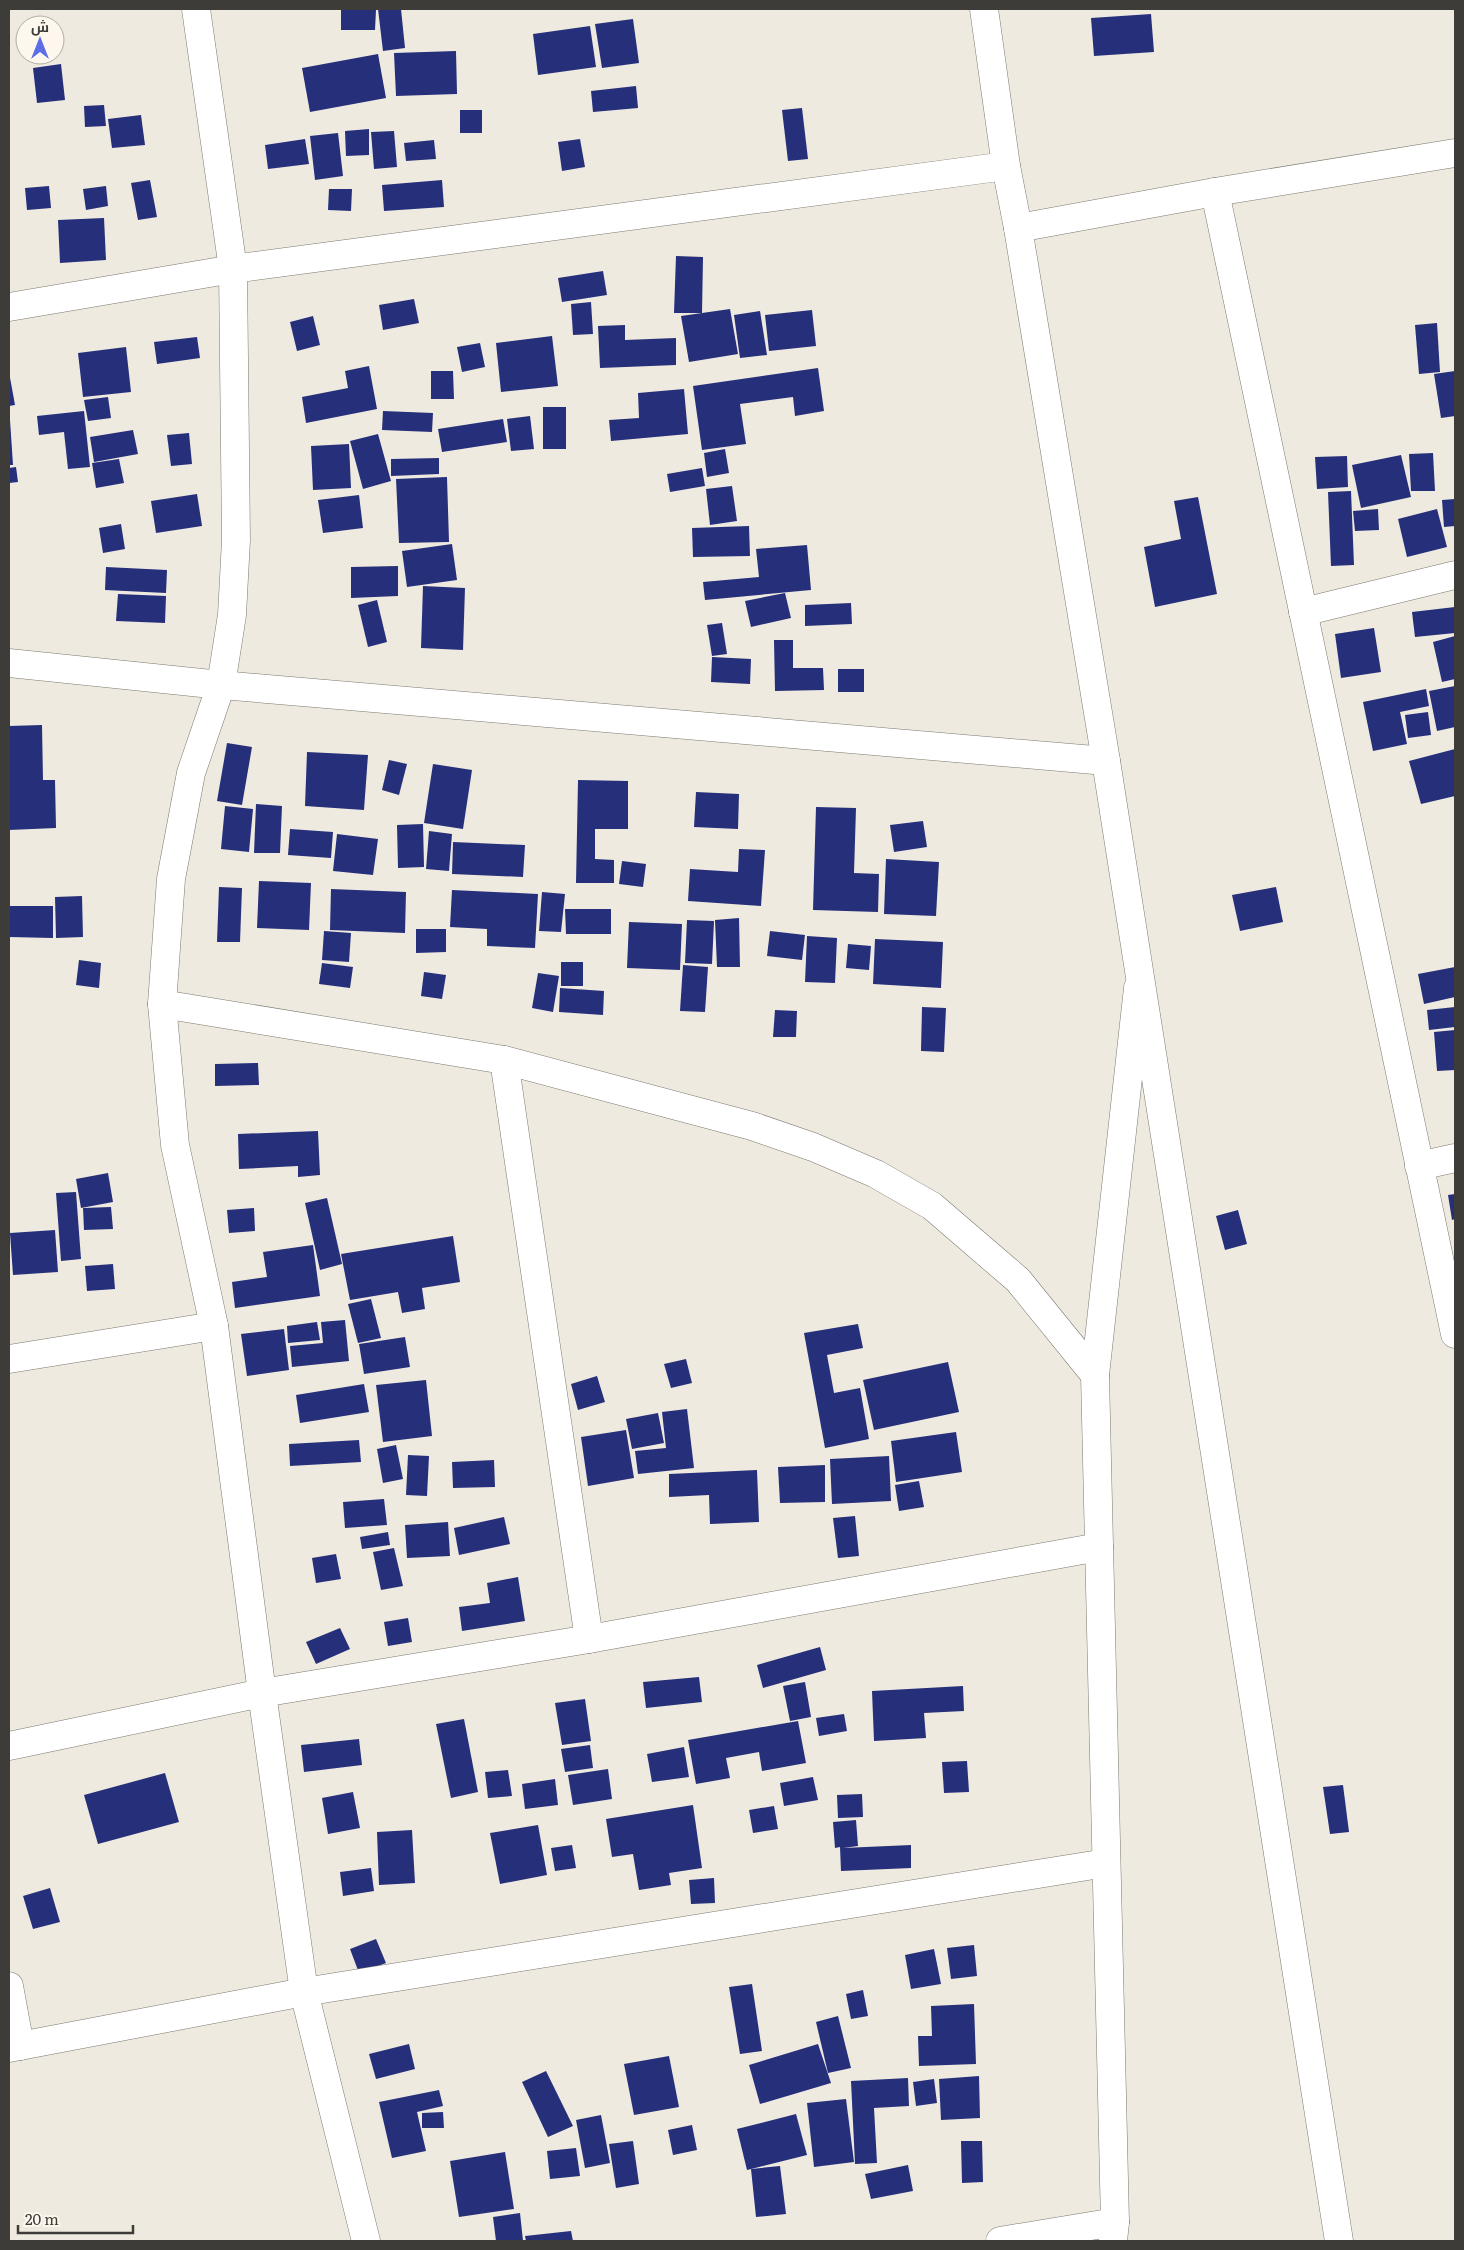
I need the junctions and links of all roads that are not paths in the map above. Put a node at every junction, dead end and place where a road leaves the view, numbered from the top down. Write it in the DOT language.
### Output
graph roads {
  1 [pos="196,9"];
  2 [pos="984,9"];
  3 [pos="1455,154"];
  4 [pos="1006,166"];
  5 [pos="1215,192"];
  6 [pos="1018,228"];
  7 [pos="233,269"];
  8 [pos="9,307"];
  9 [pos="1455,575"];
  10 [pos="1303,612"];
  11 [pos="9,663"];
  12 [pos="221,686"];
  13 [pos="1106,760"];
  14 [pos="1140,976"];
  15 [pos="162,1004"];
  16 [pos="504,1060"];
  17 [pos="1455,1158"];
  18 [pos="1419,1166"];
  19 [pos="214,1326"];
  20 [pos="1455,1334"];
  21 [pos="9,1359"];
  22 [pos="1094,1375"];
  23 [pos="1099,1547"];
  24 [pos="589,1638"];
  25 [pos="262,1693"];
  26 [pos="9,1746"];
  27 [pos="1106,1863"];
  28 [pos="9,1986"];
  29 [pos="304,1992"];
  30 [pos="15,2047"];
  31 [pos="1114,2232"];
  32 [pos="366,2241"];
  33 [pos="1000,2241"];
  34 [pos="1339,2241"];
  1 -- 7 [label="street"];
  2 -- 4 [label="street"];
  3 -- 5 [label="street"];
  4 -- 6 [label="street"];
  4 -- 7 [label="street"];
  5 -- 6 [label="street"];
  5 -- 10 [label="street"];
  6 -- 13 [label="street"];
  7 -- 8 [label="street"];
  7 -- 12 [label="street"];
  9 -- 10 [label="street"];
  10 -- 18 [label="street"];
  11 -- 12 [label="street"];
  12 -- 13 [label="street"];
  12 -- 15 [label="street"];
  13 -- 14 [label="street"];
  14 -- 22 [label="street"];
  14 -- 34 [label="street"];
  15 -- 16 [label="street"];
  15 -- 19 [label="street"];
  16 -- 22 [label="street"];
  16 -- 24 [label="street"];
  17 -- 18 [label="street"];
  18 -- 20 [label="street"];
  19 -- 21 [label="street"];
  19 -- 25 [label="street"];
  22 -- 23 [label="street"];
  23 -- 24 [label="street"];
  23 -- 27 [label="street"];
  24 -- 25 [label="street"];
  25 -- 26 [label="street"];
  25 -- 29 [label="street"];
  27 -- 29 [label="street"];
  27 -- 31 [label="street"];
  28 -- 30 [label="street"];
  29 -- 30 [label="street"];
  29 -- 32 [label="street"];
  31 -- 33 [label="street"];
}
